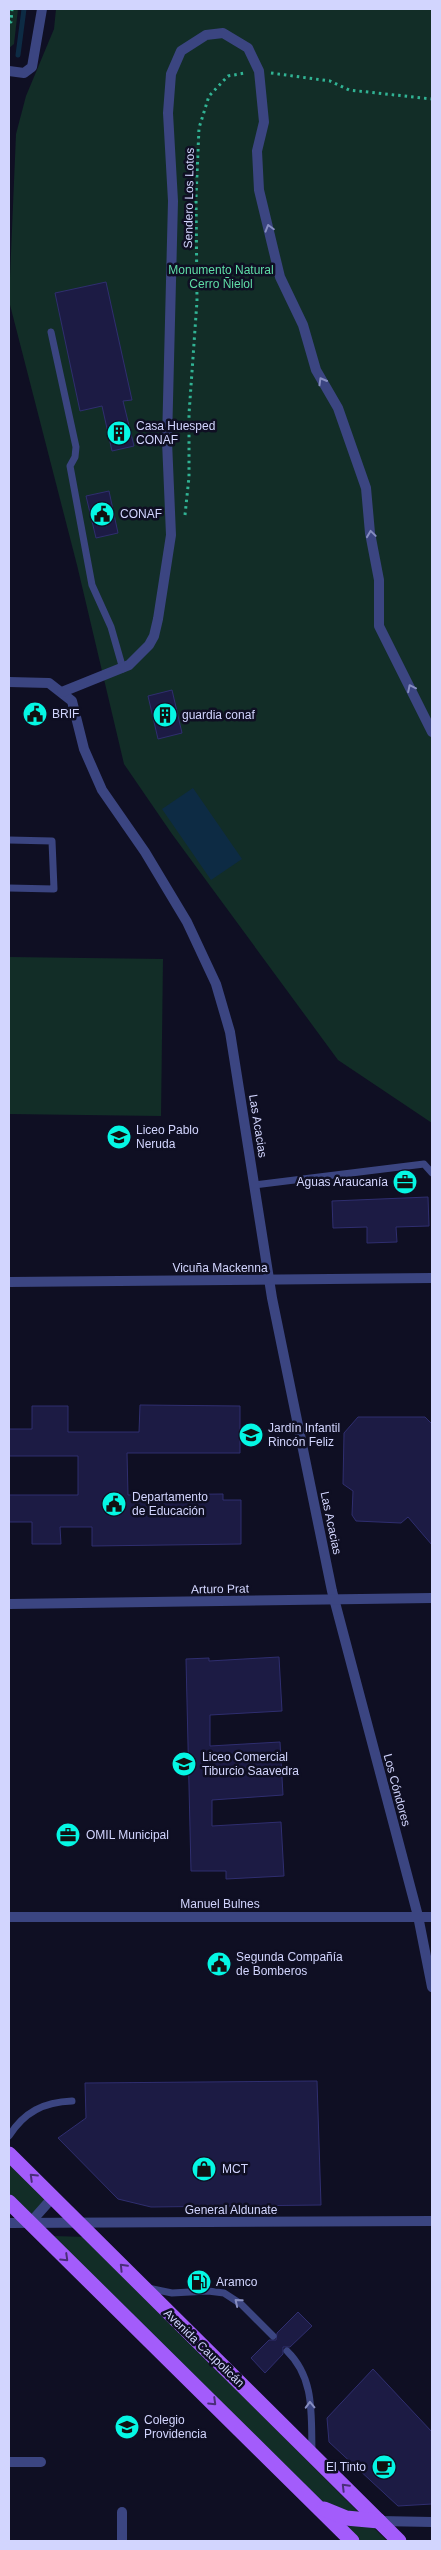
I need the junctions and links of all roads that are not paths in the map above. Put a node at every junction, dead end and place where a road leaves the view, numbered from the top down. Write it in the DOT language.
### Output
graph roads {
  1 [pos="42,9"];
  2 [pos="9,71"];
  3 [pos="51,332"];
  4 [pos="123,669"];
  5 [pos="9,682"];
  6 [pos="62,692"];
  7 [pos="432,732"];
  8 [pos="9,840"];
  9 [pos="9,888"];
  10 [pos="432,1172"];
  11 [pos="254,1185"];
  12 [pos="432,1278"];
  13 [pos="269,1280"];
  14 [pos="9,1282"];
  15 [pos="432,1598"];
  16 [pos="334,1600"];
  17 [pos="9,1604"];
  18 [pos="418,1916"];
  19 [pos="9,1917"];
  20 [pos="432,1917"];
  21 [pos="432,1987"];
  22 [pos="72,2101"];
  23 [pos="9,2136"];
  24 [pos="9,2154"];
  25 [pos="53,2197"];
  26 [pos="9,2202"];
  27 [pos="432,2221"];
  28 [pos="9,2223"];
  29 [pos="30,2223"];
  30 [pos="81,2224"];
  31 [pos="141,2286"];
  32 [pos="273,2336"];
  33 [pos="287,2350"];
  34 [pos="312,2454"];
  35 [pos="9,2462"];
  36 [pos="41,2462"];
  37 [pos="314,2503"];
  38 [pos="122,2512"];
  39 [pos="379,2521"];
  40 [pos="432,2522"];
  41 [pos="122,2541"];
  42 [pos="352,2541"];
  43 [pos="400,2541"];
  1 -- 2 [label="street"];
  3 -- 4 [label="lane"];
  4 -- 6 [label="street"];
  7 -- 4 [label="street, one-way"];
  5 -- 6 [label="street"];
  6 -- 11 [label="street, Las Acacias"];
  8 -- 9 [label="lane"];
  10 -- 11 [label="lane"];
  11 -- 13 [label="street, Las Acacias"];
  12 -- 13 [label="street, Vicuña Mackenna"];
  13 -- 14 [label="street, Vicuña Mackenna"];
  13 -- 16 [label="street, Las Acacias"];
  15 -- 16 [label="street, Arturo Prat"];
  16 -- 17 [label="street, Arturo Prat"];
  16 -- 18 [label="street, Los Cóndores"];
  18 -- 19 [label="street, Manuel Bulnes"];
  18 -- 20 [label="street, Manuel Bulnes"];
  18 -- 21 [label="street, Los Cóndores"];
  22 -- 23 [label="lane"];
  25 -- 24 [label="main road, Avenida Caupolicán, one-way"];
  25 -- 29 [label="street"];
  25 -- 30 [label="main road, Avenida Caupolicán"];
  26 -- 29 [label="main road"];
  27 -- 30 [label="street, General Aldunate"];
  28 -- 29 [label="street, General Aldunate"];
  29 -- 30 [label="street, General Aldunate"];
  29 -- 37 [label="main road, one-way"];
  31 -- 30 [label="main road, Avenida Caupolicán, one-way"];
  32 -- 31 [label="lane, one-way"];
  31 -- 34 [label="main road, Avenida Caupolicán"];
  34 -- 33 [label="lane, one-way"];
  39 -- 34 [label="main road, Avenida Caupolicán, one-way"];
  35 -- 36 [label="street"];
  37 -- 39 [label="main road"];
  37 -- 42 [label="main road"];
  38 -- 41 [label="street"];
  39 -- 40 [label="street"];
  39 -- 43 [label="main road, Avenida Caupolicán"];
}
